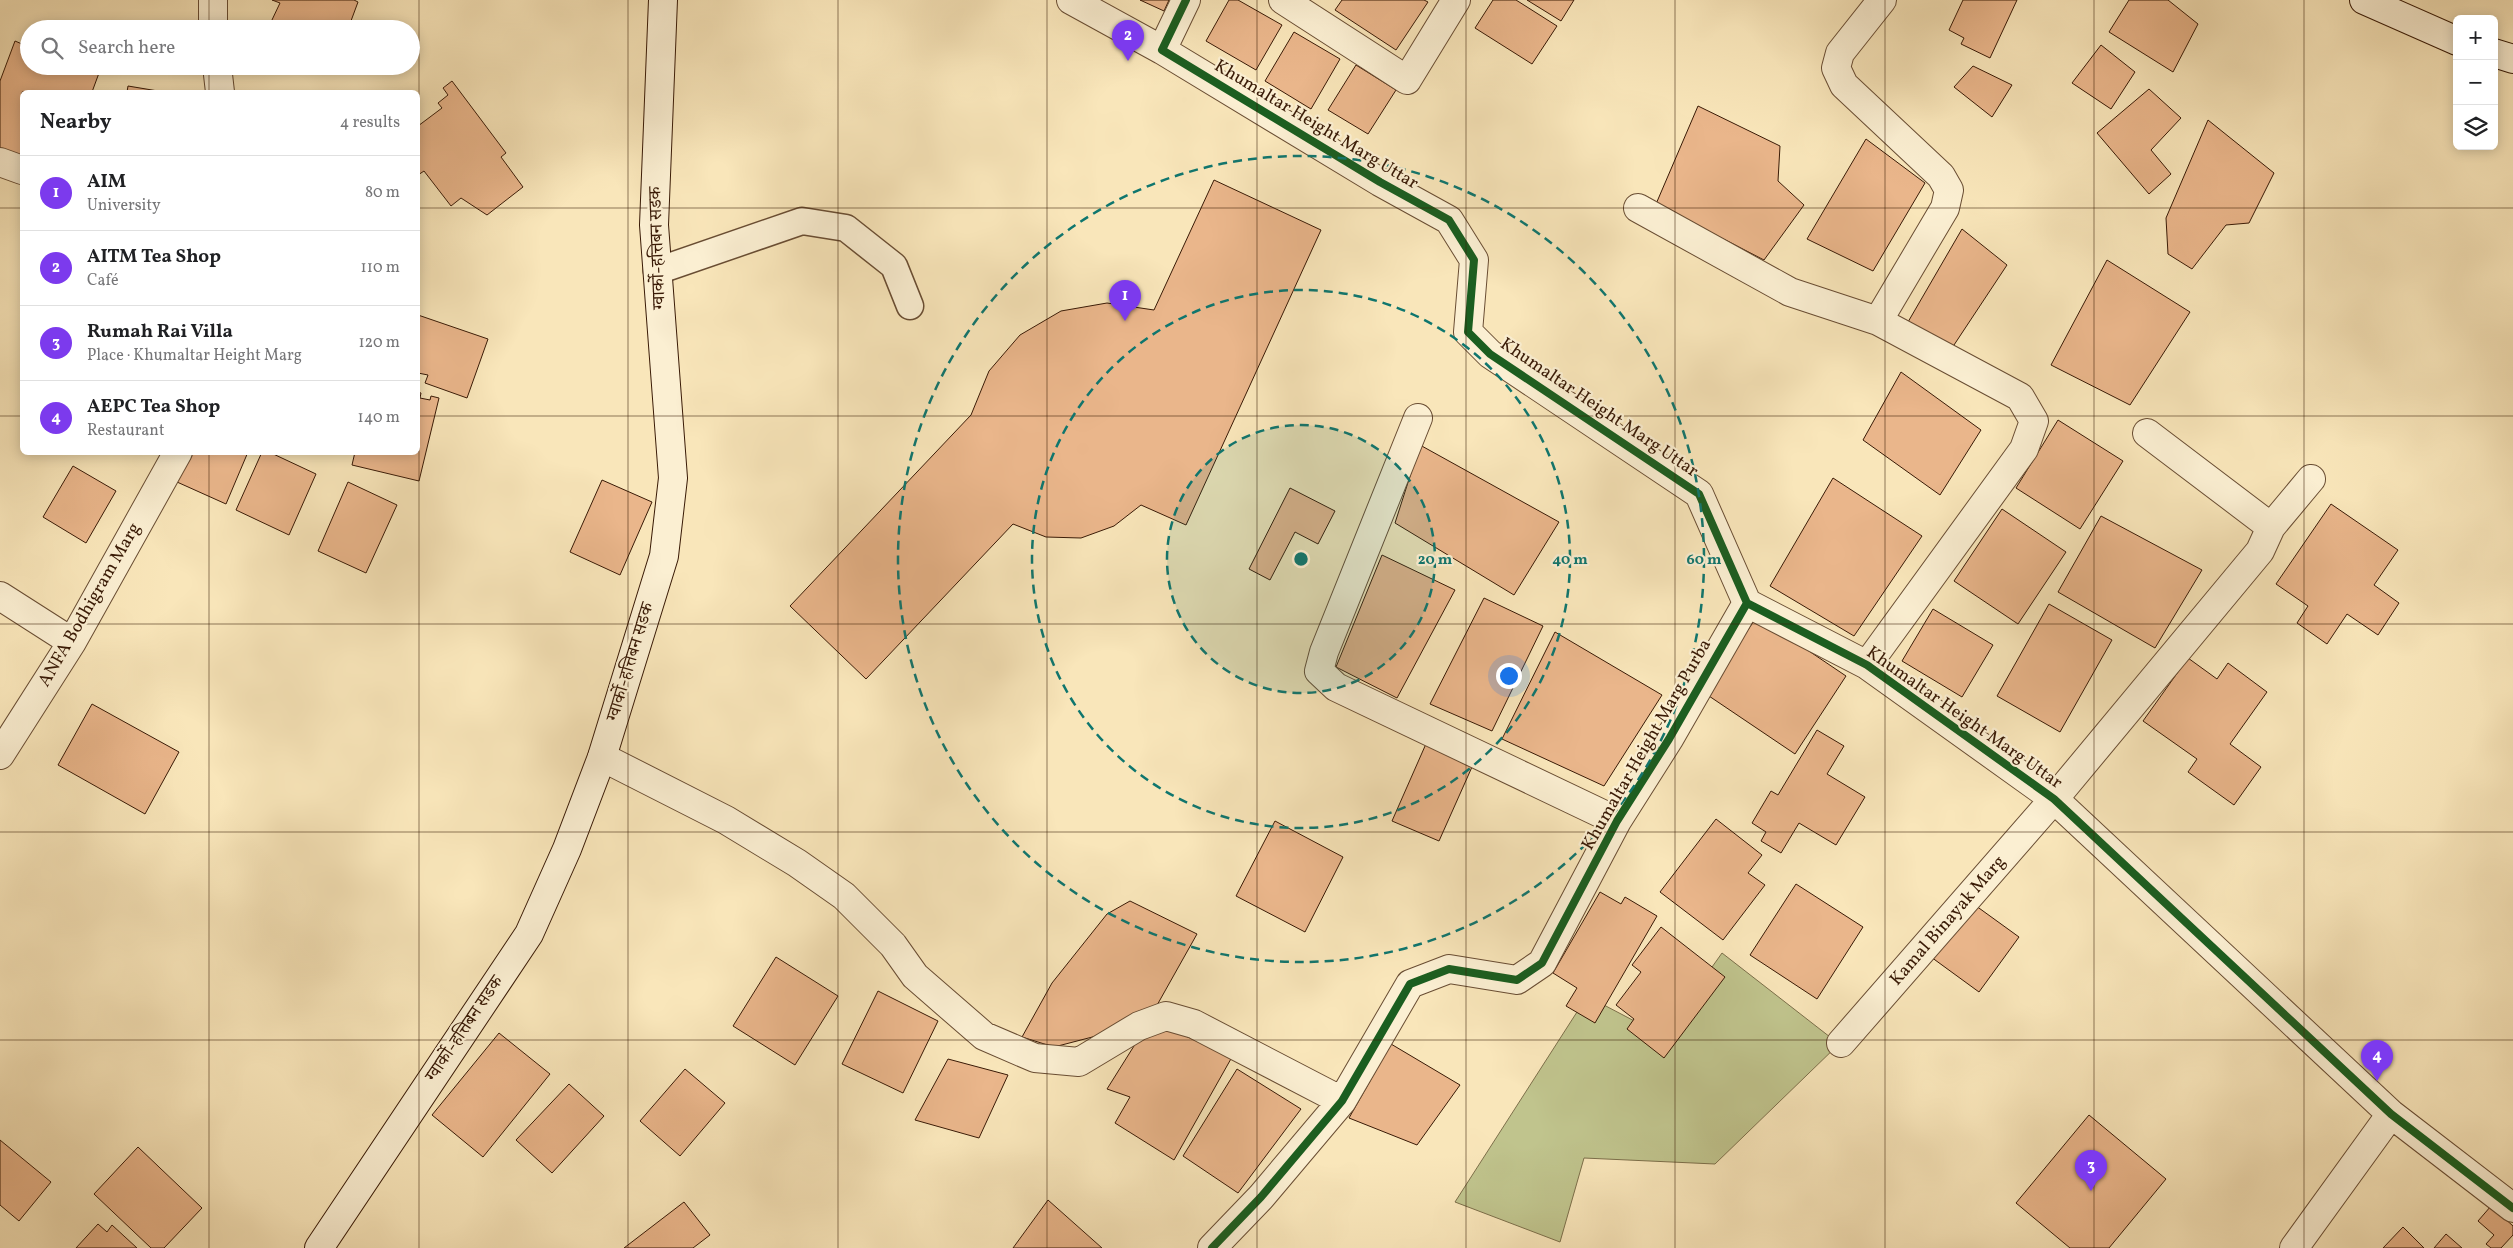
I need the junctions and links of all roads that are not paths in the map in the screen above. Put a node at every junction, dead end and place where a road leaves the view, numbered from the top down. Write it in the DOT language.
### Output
graph roads {
  1 [pos="213,0"];
  2 [pos="663,0"];
  3 [pos="1071,0"];
  4 [pos="1186,0"];
  5 [pos="1283,0"];
  6 [pos="1456,0"];
  7 [pos="1882,0"];
  8 [pos="2364,0"];
  9 [pos="213,20"];
  10 [pos="2453,39"];
  11 [pos="1162,50"];
  12 [pos="2498,54"];
  13 [pos="2513,59"];
  14 [pos="218,75"];
  15 [pos="220,90"];
  16 [pos="0,162"];
  17 [pos="20,169"];
  18 [pos="1638,208"];
  19 [pos="657,271"];
  20 [pos="910,306"];
  21 [pos="1878,321"];
  22 [pos="1418,418"];
  23 [pos="2147,433"];
  24 [pos="176,455"];
  25 [pos="2311,479"];
  26 [pos="2271,528"];
  27 [pos="0,596"];
  28 [pos="1746,603"];
  29 [pos="72,642"];
  30 [pos="1867,665"];
  31 [pos="0,755"];
  32 [pos="602,757"];
  33 [pos="2054,799"];
  34 [pos="1618,821"];
  35 [pos="1842,1043"];
  36 [pos="1342,1101"];
  37 [pos="2391,1114"];
  38 [pos="2513,1208"];
  39 [pos="319,1248"];
  40 [pos="1212,1248"];
  41 [pos="2294,1248"];
  1 -- 9 [label="street"];
  2 -- 19 [label="street, ग्वार्को-हत्तिबन सडक"];
  3 -- 11 [label="street, Khumaltar Height Marg Uttar"];
  4 -- 11 [label="street"];
  5 -- 6 [label="street"];
  7 -- 21 [label="street"];
  8 -- 10 [label="street"];
  11 -- 28 [label="street, Khumaltar Height Marg Uttar"];
  12 -- 13 [label="street"];
  14 -- 15 [label="street"];
  16 -- 17 [label="street"];
  18 -- 21 [label="street"];
  19 -- 20 [label="lane"];
  19 -- 32 [label="street, ग्वार्को-हत्तिबन सडक"];
  21 -- 30 [label="street"];
  22 -- 34 [label="street"];
  23 -- 26 [label="street"];
  24 -- 29 [label="street, ANFA Bodhigram Marg"];
  25 -- 26 [label="street, Kamal Binayak Marg"];
  26 -- 33 [label="street, Kamal Binayak Marg"];
  27 -- 29 [label="street"];
  28 -- 30 [label="street, Khumaltar Height Marg Uttar"];
  28 -- 34 [label="street, Khumaltar Height Marg Purba"];
  29 -- 31 [label="street, ANFA Bodhigram Marg"];
  30 -- 33 [label="street, Khumaltar Height Marg Uttar"];
  32 -- 36 [label="street"];
  32 -- 39 [label="street, ग्वार्को-हत्तिबन सडक"];
  33 -- 35 [label="street, Kamal Binayak Marg"];
  33 -- 37 [label="street, Khumaltar Height Marg Uttar"];
  34 -- 36 [label="street, Khumaltar Height Marg Purba"];
  36 -- 40 [label="street, Khumaltar Height Marg Purba"];
  37 -- 38 [label="street, Khumaltar Height Marg Uttar"];
  37 -- 41 [label="street"];
}
